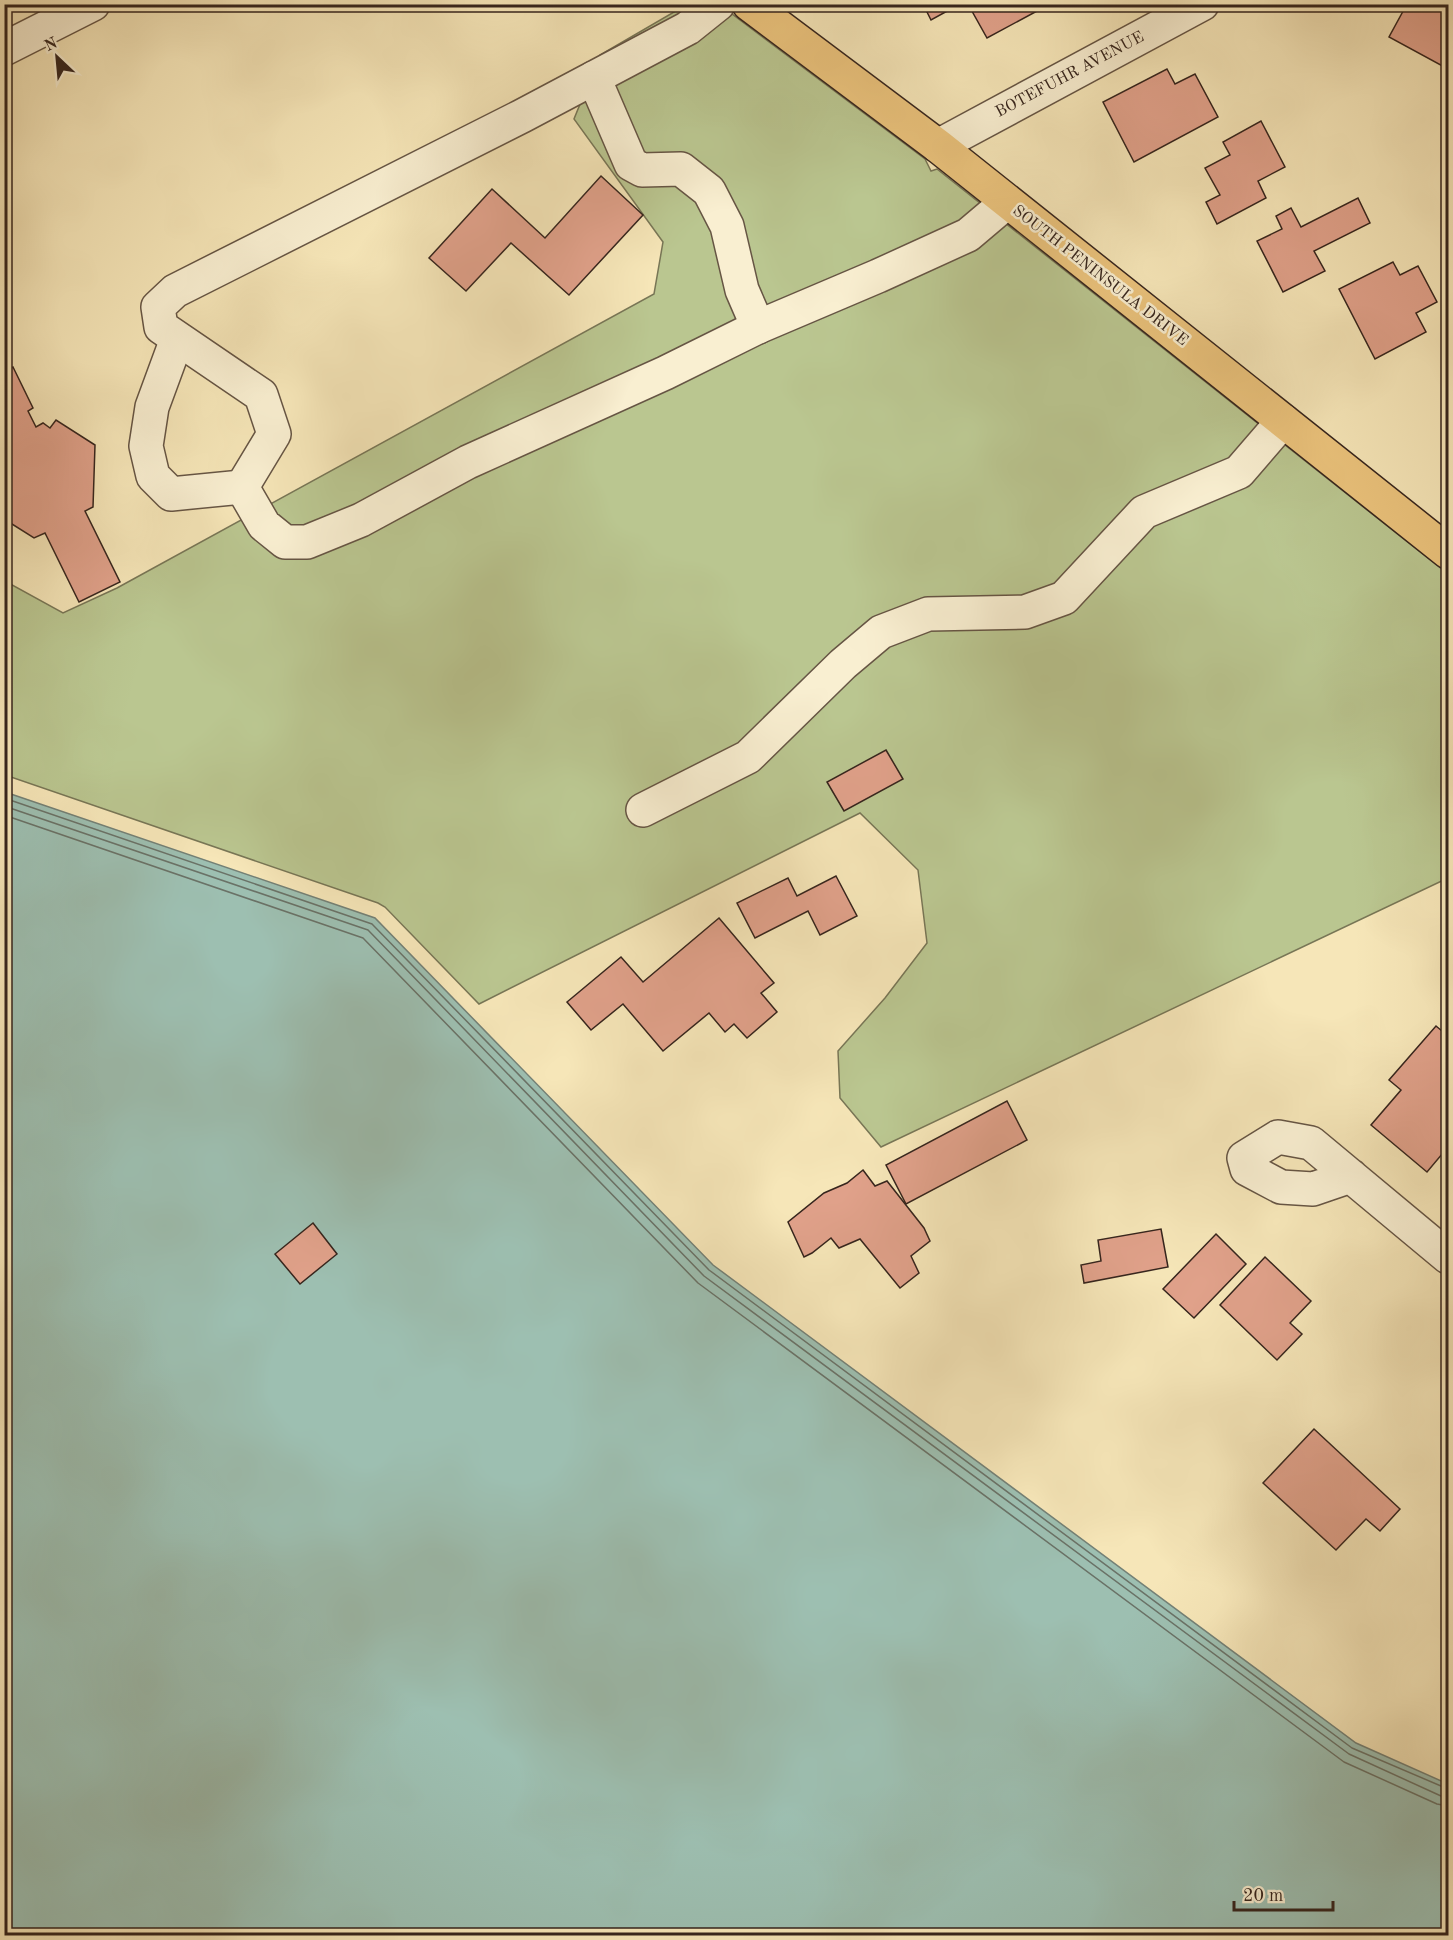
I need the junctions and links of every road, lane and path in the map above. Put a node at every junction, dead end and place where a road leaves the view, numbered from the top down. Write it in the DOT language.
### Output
graph roads {
  1 [pos="93,4"];
  2 [pos="718,4"];
  3 [pos="749,4"];
  4 [pos="1202,4"];
  5 [pos="4,49"];
  6 [pos="594,78"];
  7 [pos="938,146"];
  8 [pos="1007,202"];
  9 [pos="758,327"];
  10 [pos="177,339"];
  11 [pos="1283,421"];
  12 [pos="242,487"];
  13 [pos="1449,552"];
  14 [pos="643,810"];
  15 [pos="1351,1176"];
  16 [pos="1449,1257"];
  1 -- 5 [label="street"];
  2 -- 6 [label="street"];
  3 -- 7 [label="main road, SOUTH PENINSULA DRIVE"];
  4 -- 7 [label="street, BOTEFUHR AVENUE"];
  6 -- 9 [label="street"];
  6 -- 10 [label="street"];
  7 -- 8 [label="main road, SOUTH PENINSULA DRIVE"];
  8 -- 9 [label="street"];
  8 -- 11 [label="main road, SOUTH PENINSULA DRIVE"];
  9 -- 12 [label="street"];
  10 -- 12 [label="street"];
  10 -- 12 [label="street"];
  11 -- 13 [label="main road, SOUTH PENINSULA DRIVE"];
  11 -- 14 [label="street"];
  15 -- 16 [label="street"];
}
